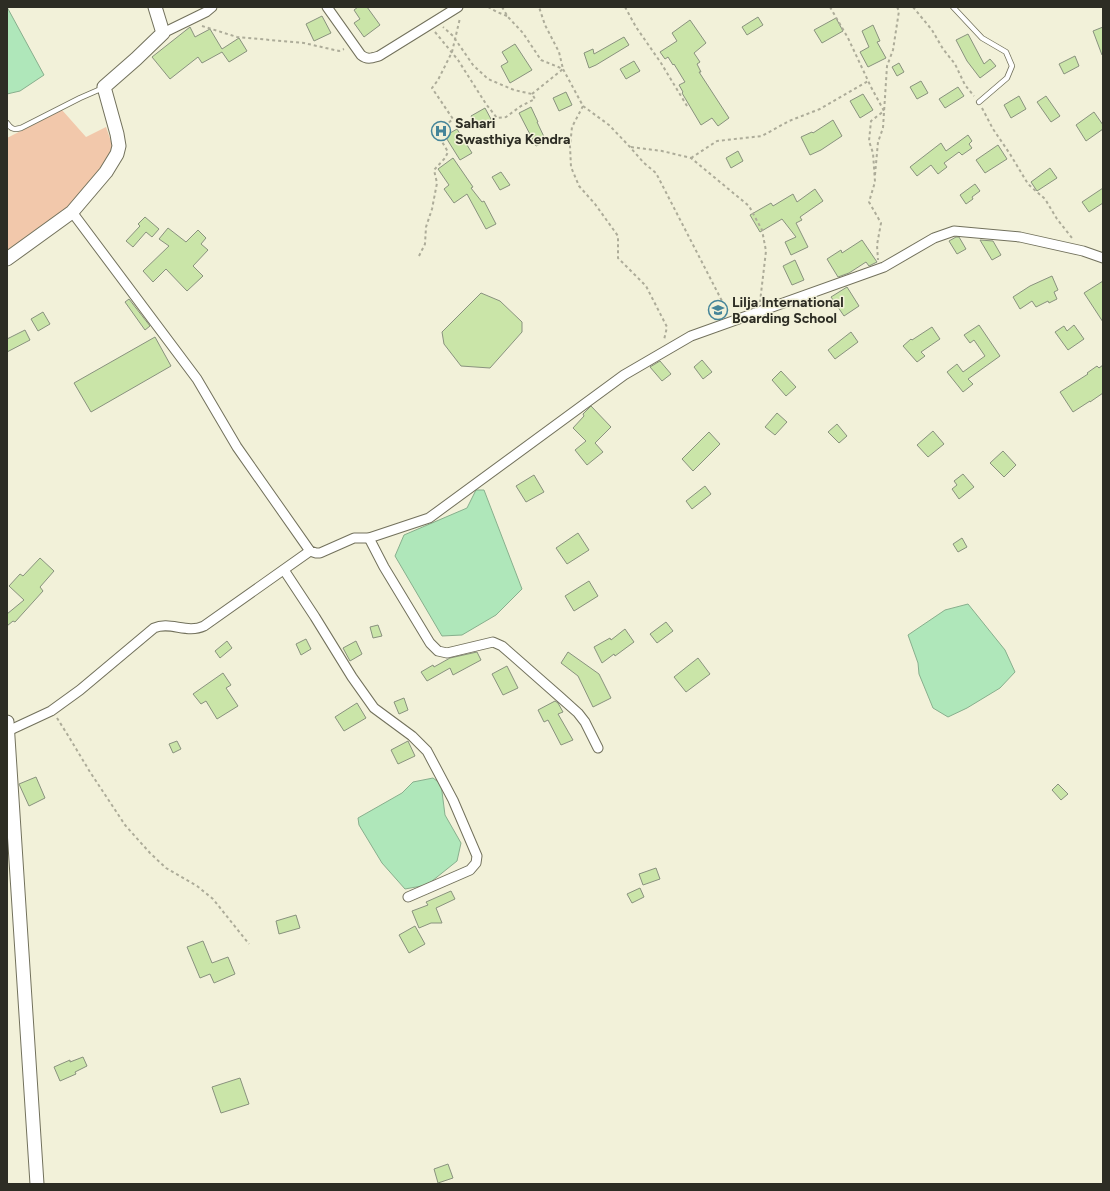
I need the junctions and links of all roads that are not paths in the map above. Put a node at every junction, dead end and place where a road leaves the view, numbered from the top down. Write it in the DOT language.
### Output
graph roads {
  1 [pos="155,7"];
  2 [pos="212,7"];
  3 [pos="327,7"];
  4 [pos="953,7"];
  5 [pos="459,11"];
  6 [pos="163,32"];
  7 [pos="104,87"];
  8 [pos="979,102"];
  9 [pos="7,123"];
  10 [pos="72,212"];
  11 [pos="1103,258"];
  12 [pos="7,259"];
  13 [pos="369,538"];
  14 [pos="310,551"];
  15 [pos="284,570"];
  16 [pos="8,727"];
  17 [pos="598,748"];
  18 [pos="408,897"];
  19 [pos="37,1184"];
  1 -- 6 [label="main road"];
  2 -- 6 [label="street"];
  3 -- 5 [label="street"];
  4 -- 8 [label="lane"];
  6 -- 7 [label="main road"];
  7 -- 9 [label="lane"];
  7 -- 10 [label="main road"];
  10 -- 12 [label="main road"];
  10 -- 14 [label="street"];
  11 -- 13 [label="street"];
  13 -- 14 [label="street"];
  13 -- 17 [label="street"];
  14 -- 15 [label="street"];
  15 -- 16 [label="street"];
  15 -- 18 [label="street"];
  16 -- 19 [label="main road"];
}
